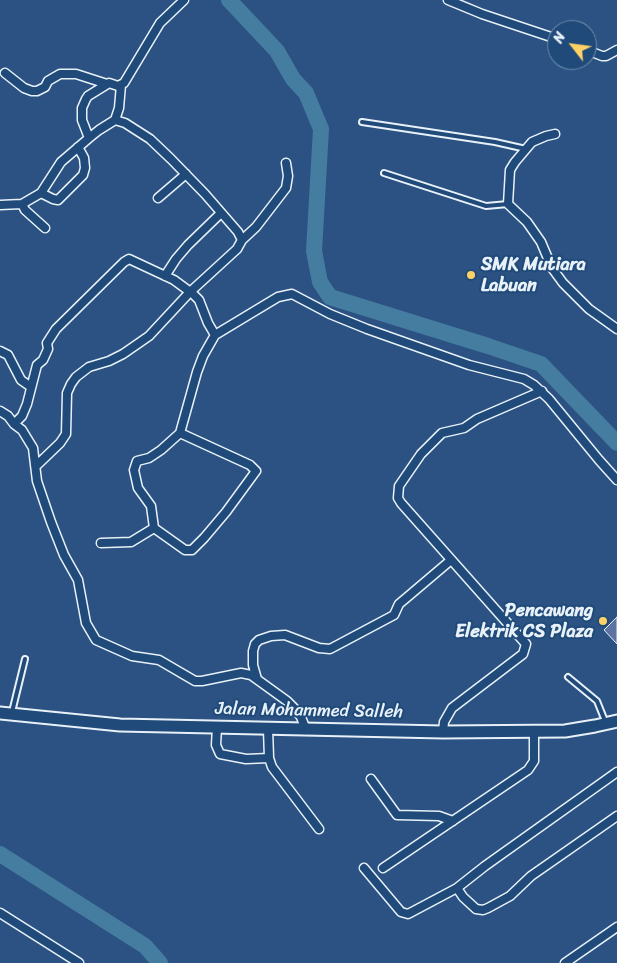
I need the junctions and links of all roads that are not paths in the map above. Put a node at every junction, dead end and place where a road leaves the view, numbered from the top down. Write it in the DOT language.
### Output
graph roads {
  1 [pos="184,0"];
  2 [pos="448,0"];
  3 [pos="547,36"];
  4 [pos="617,50"];
  5 [pos="597,54"];
  6 [pos="4,73"];
  7 [pos="106,84"];
  8 [pos="121,85"];
  9 [pos="115,120"];
  10 [pos="362,122"];
  11 [pos="555,134"];
  12 [pos="89,138"];
  13 [pos="78,147"];
  14 [pos="526,148"];
  15 [pos="286,163"];
  16 [pos="186,174"];
  17 [pos="384,174"];
  18 [pos="41,193"];
  19 [pos="158,198"];
  20 [pos="22,204"];
  21 [pos="508,204"];
  22 [pos="0,206"];
  23 [pos="221,213"];
  24 [pos="45,228"];
  25 [pos="242,240"];
  26 [pos="165,276"];
  27 [pos="190,292"];
  28 [pos="617,328"];
  29 [pos="216,335"];
  30 [pos="0,351"];
  31 [pos="31,388"];
  32 [pos="542,391"];
  33 [pos="0,411"];
  34 [pos="14,424"];
  35 [pos="180,433"];
  36 [pos="36,466"];
  37 [pos="617,480"];
  38 [pos="154,528"];
  39 [pos="102,543"];
  40 [pos="452,560"];
  41 [pos="25,659"];
  42 [pos="568,677"];
  43 [pos="257,679"];
  44 [pos="6,713"];
  45 [pos="611,722"];
  46 [pos="217,726"];
  47 [pos="268,729"];
  48 [pos="306,730"];
  49 [pos="443,732"];
  50 [pos="534,732"];
  51 [pos="269,758"];
  52 [pos="617,772"];
  53 [pos="371,779"];
  54 [pos="617,816"];
  55 [pos="453,822"];
  56 [pos="319,829"];
  57 [pos="364,868"];
  58 [pos="383,868"];
  59 [pos="456,888"];
  60 [pos="0,913"];
  61 [pos="617,927"];
  62 [pos="79,963"];
  63 [pos="565,963"];
  1 -- 8 [label="street"];
  2 -- 3 [label="street"];
  4 -- 5 [label="street"];
  6 -- 7 [label="street"];
  7 -- 8 [label="street"];
  7 -- 12 [label="street"];
  8 -- 9 [label="street"];
  9 -- 12 [label="street"];
  9 -- 16 [label="street"];
  10 -- 14 [label="lane"];
  11 -- 14 [label="street"];
  12 -- 13 [label="street"];
  13 -- 18 [label="street"];
  13 -- 18 [label="street"];
  14 -- 21 [label="street"];
  15 -- 25 [label="street"];
  16 -- 19 [label="street"];
  16 -- 23 [label="street"];
  17 -- 21 [label="lane"];
  18 -- 20 [label="street"];
  20 -- 22 [label="street"];
  20 -- 24 [label="street"];
  21 -- 28 [label="street"];
  23 -- 25 [label="street"];
  23 -- 26 [label="street"];
  25 -- 27 [label="street"];
  26 -- 27 [label="street"];
  26 -- 31 [label="street"];
  27 -- 29 [label="street"];
  27 -- 36 [label="street"];
  29 -- 32 [label="street"];
  29 -- 35 [label="street"];
  30 -- 31 [label="street"];
  31 -- 34 [label="street"];
  32 -- 37 [label="street"];
  32 -- 40 [label="street"];
  33 -- 34 [label="street"];
  34 -- 36 [label="street"];
  35 -- 38 [label="street"];
  35 -- 38 [label="street"];
  36 -- 43 [label="street"];
  38 -- 39 [label="street"];
  40 -- 43 [label="street"];
  40 -- 49 [label="street"];
  41 -- 44 [label="lane"];
  42 -- 45 [label="lane"];
  43 -- 48 [label="street"];
  44 -- 46 [label="main road, Jalan Mohammed Salleh"];
  45 -- 50 [label="main road, Jalan Mohammed Salleh"];
  46 -- 47 [label="main road, Jalan Mohammed Salleh"];
  46 -- 51 [label="street"];
  47 -- 48 [label="main road, Jalan Mohammed Salleh"];
  47 -- 51 [label="street"];
  48 -- 49 [label="main road, Jalan Mohammed Salleh"];
  49 -- 50 [label="main road, Jalan Mohammed Salleh"];
  50 -- 55 [label="street"];
  51 -- 56 [label="street"];
  52 -- 59 [label="street"];
  53 -- 55 [label="street"];
  54 -- 59 [label="street"];
  55 -- 58 [label="street"];
  57 -- 59 [label="street"];
  60 -- 62 [label="street"];
  61 -- 63 [label="street"];
}
